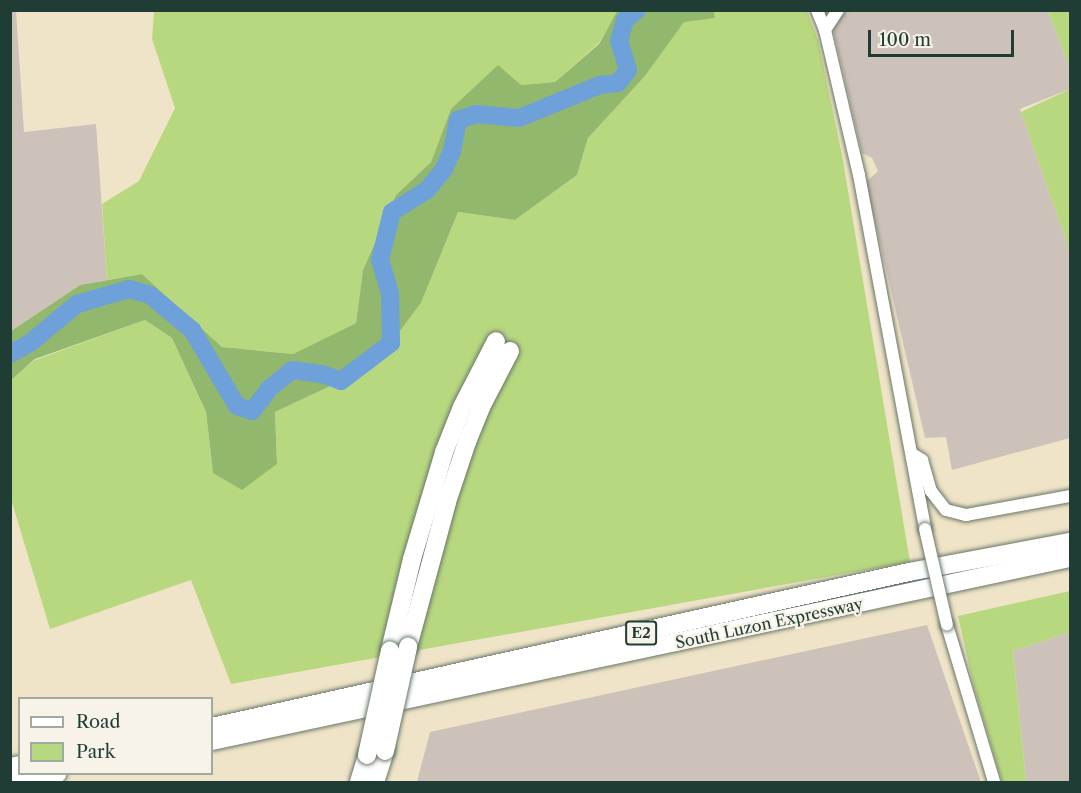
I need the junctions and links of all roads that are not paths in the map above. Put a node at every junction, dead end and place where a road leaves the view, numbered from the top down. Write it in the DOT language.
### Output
graph roads {
  1 [pos="817,10"];
  2 [pos="838,10"];
  3 [pos="825,30"];
  4 [pos="912,454"];
  5 [pos="1071,496"];
  6 [pos="1071,542"];
  7 [pos="1071,558"];
  8 [pos="213,727"];
  9 [pos="213,741"];
  10 [pos="376,753"];
  11 [pos="52,775"];
  12 [pos="14,783"];
  13 [pos="359,783"];
  14 [pos="375,783"];
  15 [pos="994,783"];
  1 -- 3 [label="street"];
  2 -- 3 [label="street"];
  3 -- 4 [label="street"];
  4 -- 5 [label="street"];
  4 -- 15 [label="street, bridge"];
  6 -- 8 [label="highway, South Luzon Expressway / E2"];
  7 -- 9 [label="highway, South Luzon Expressway / E2"];
  10 -- 10 [label="highway, bridge"];
  10 -- 13 [label="highway"];
  10 -- 14 [label="highway"];
  11 -- 12 [label="highway"];
}
